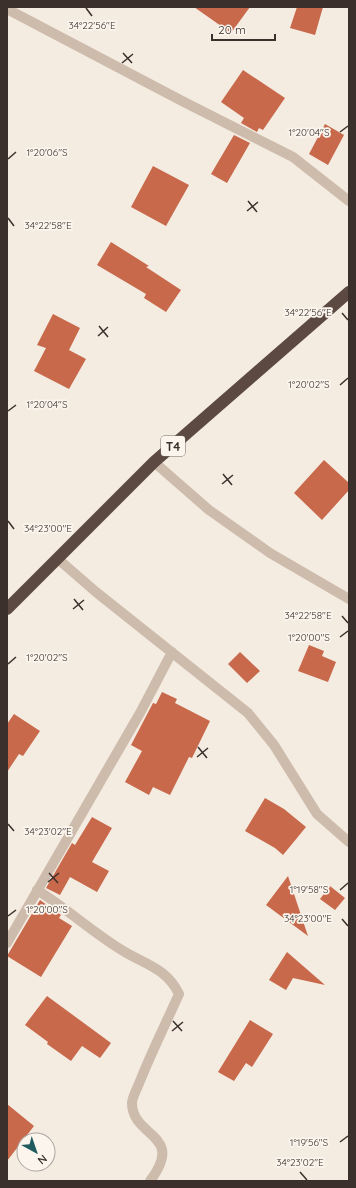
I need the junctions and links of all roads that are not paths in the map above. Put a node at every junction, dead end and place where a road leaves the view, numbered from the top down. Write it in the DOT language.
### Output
graph roads {
  1 [pos="7,9"];
  2 [pos="349,201"];
  3 [pos="349,292"];
  4 [pos="154,462"];
  5 [pos="58,559"];
  6 [pos="349,599"];
  7 [pos="7,609"];
  8 [pos="172,652"];
  9 [pos="349,842"];
  10 [pos="37,890"];
  11 [pos="7,943"];
  12 [pos="150,1181"];
  1 -- 2 [label="street"];
  3 -- 4 [label="highway, T4"];
  4 -- 5 [label="highway, T4"];
  4 -- 6 [label="street"];
  5 -- 7 [label="highway, T4"];
  5 -- 8 [label="street"];
  8 -- 9 [label="street"];
  8 -- 10 [label="street"];
  10 -- 11 [label="street"];
  10 -- 12 [label="street"];
}
